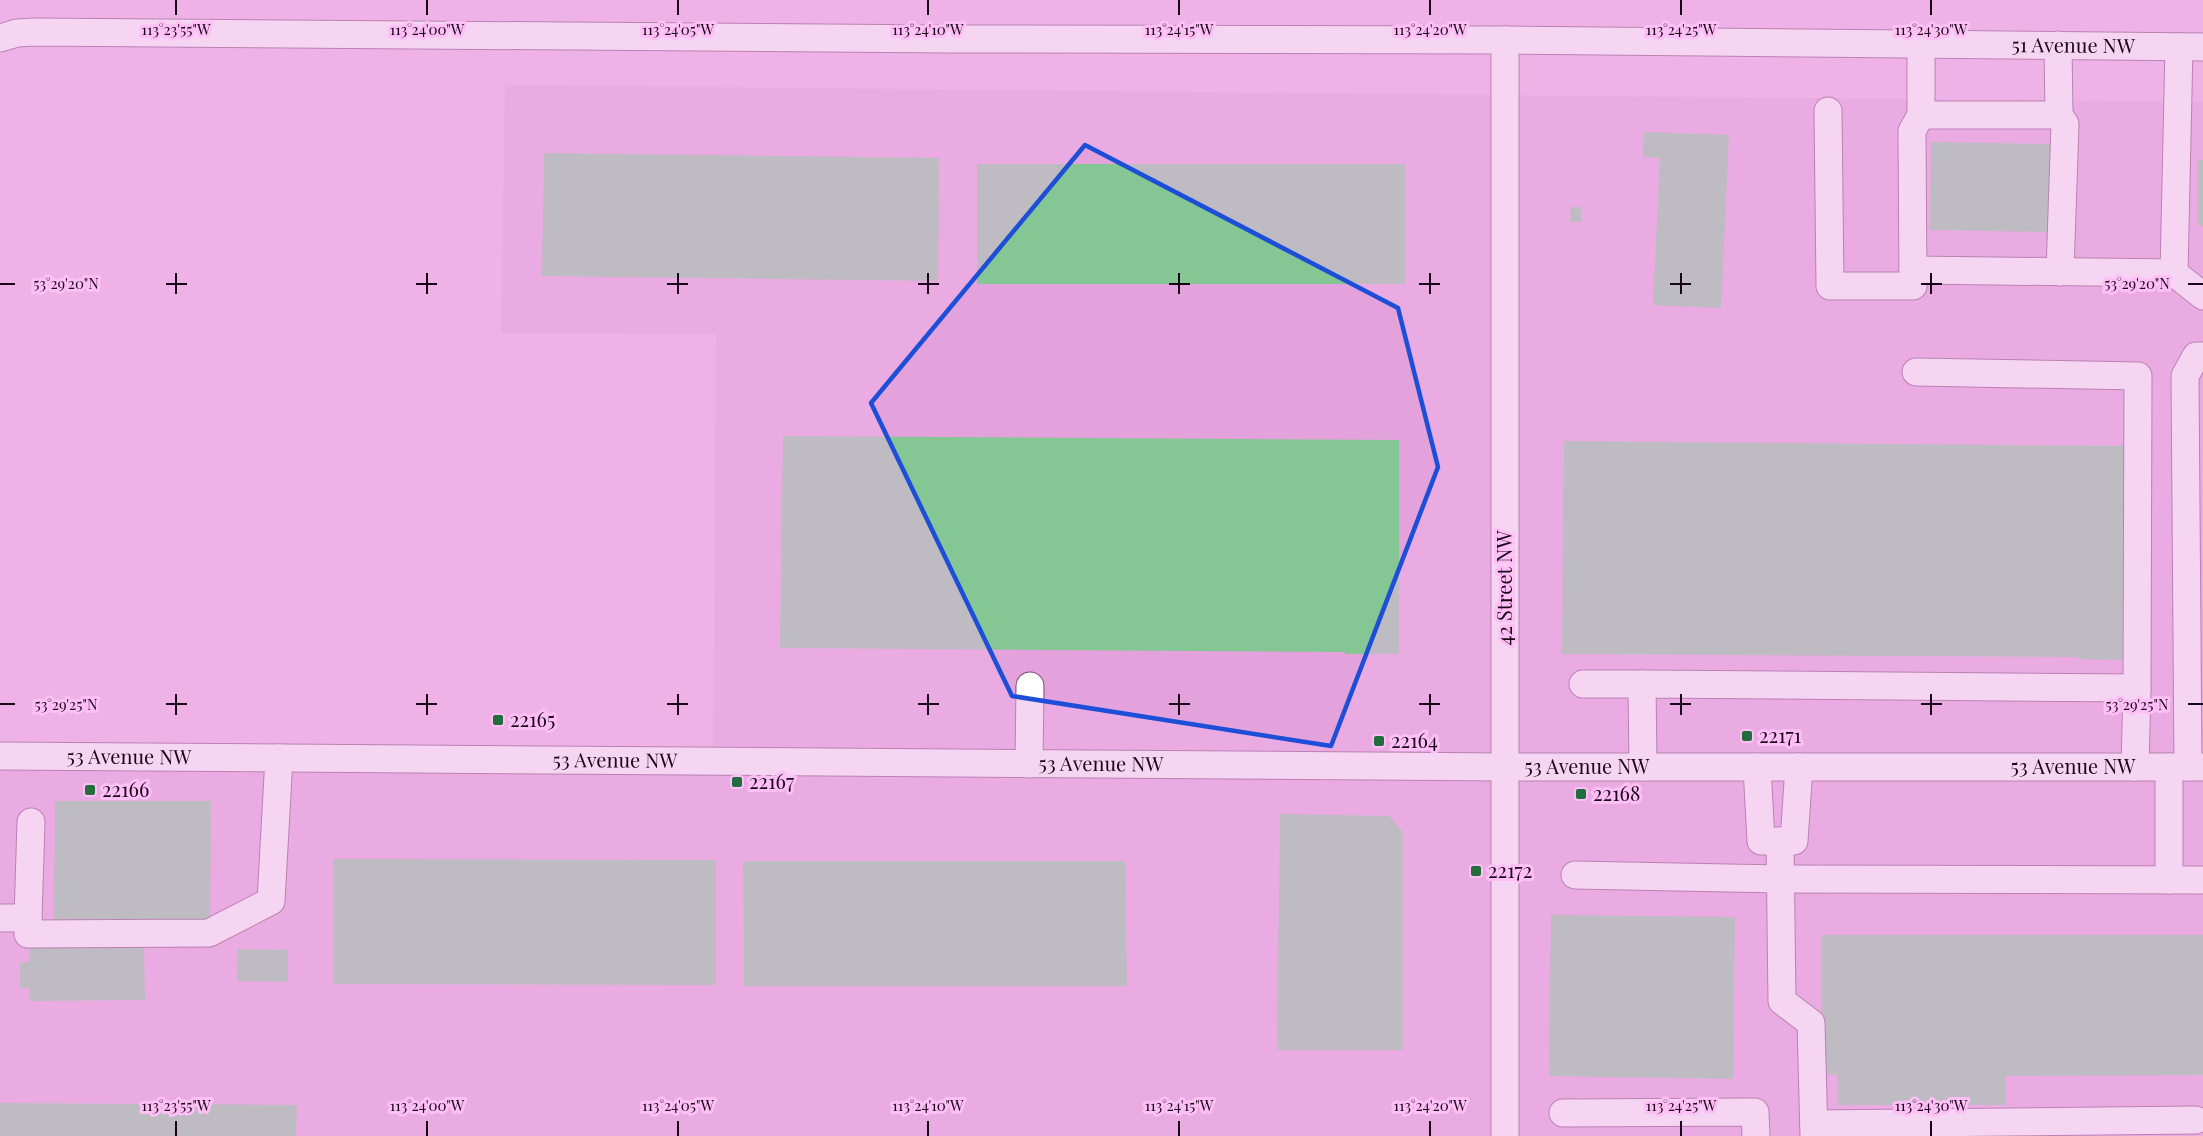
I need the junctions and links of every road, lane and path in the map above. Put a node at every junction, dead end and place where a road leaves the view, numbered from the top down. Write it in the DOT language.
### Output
graph roads {
  1 [pos="0,38"];
  2 [pos="1505,40"];
  3 [pos="1921,43"];
  4 [pos="2058,45"];
  5 [pos="2191,47"];
  6 [pos="1828,111"];
  7 [pos="1921,115"];
  8 [pos="2059,115"];
  9 [pos="1913,270"];
  10 [pos="2060,272"];
  11 [pos="2174,273"];
  12 [pos="2203,296"];
  13 [pos="2203,356"];
  14 [pos="1916,372"];
  15 [pos="2194,400"];
  16 [pos="1583,684"];
  17 [pos="1642,684"];
  18 [pos="1030,686"];
  19 [pos="2137,688"];
  20 [pos="0,756"];
  21 [pos="279,758"];
  22 [pos="1029,764"];
  23 [pos="1504,767"];
  24 [pos="1643,767"];
  25 [pos="1756,767"];
  26 [pos="1799,767"];
  27 [pos="2135,767"];
  28 [pos="2187,767"];
  29 [pos="31,822"];
  30 [pos="1780,841"];
  31 [pos="1575,875"];
  32 [pos="1780,879"];
  33 [pos="2169,880"];
  34 [pos="2203,880"];
  35 [pos="0,918"];
  36 [pos="28,918"];
  37 [pos="1563,1113"];
  38 [pos="2196,1120"];
  39 [pos="2079,1128"];
  40 [pos="1814,1130"];
  41 [pos="1505,1136"];
  42 [pos="1756,1136"];
  1 -- 2 [label="street, 51 Avenue NW"];
  2 -- 3 [label="street, 51 Avenue NW"];
  2 -- 23 [label="street, 42 Street NW"];
  3 -- 4 [label="street, 51 Avenue NW"];
  3 -- 7 [label="street"];
  4 -- 5 [label="street, 51 Avenue NW"];
  4 -- 8 [label="street"];
  5 -- 11 [label="street"];
  6 -- 9 [label="street"];
  7 -- 8 [label="street"];
  7 -- 9 [label="street"];
  8 -- 10 [label="street"];
  9 -- 10 [label="street"];
  10 -- 11 [label="street"];
  11 -- 12 [label="street"];
  13 -- 15 [label="street"];
  14 -- 19 [label="street"];
  15 -- 28 [label="street"];
  16 -- 17 [label="street"];
  17 -- 19 [label="street"];
  17 -- 24 [label="street"];
  18 -- 22 [label="street"];
  19 -- 27 [label="street"];
  20 -- 21 [label="street, 53 Avenue NW"];
  21 -- 22 [label="street, 53 Avenue NW"];
  21 -- 36 [label="street"];
  22 -- 23 [label="street, 53 Avenue NW"];
  23 -- 24 [label="street, 53 Avenue NW"];
  23 -- 41 [label="street, 42 Street NW"];
  24 -- 25 [label="street, 53 Avenue NW"];
  25 -- 26 [label="street, 53 Avenue NW"];
  25 -- 30 [label="street"];
  26 -- 27 [label="street, 53 Avenue NW"];
  26 -- 30 [label="street"];
  27 -- 28 [label="street, 53 Avenue NW"];
  28 -- 33 [label="street"];
  29 -- 36 [label="street"];
  30 -- 32 [label="street"];
  31 -- 32 [label="street"];
  32 -- 33 [label="street"];
  32 -- 40 [label="street"];
  33 -- 34 [label="street"];
  35 -- 36 [label="street"];
  37 -- 42 [label="street"];
  38 -- 39 [label="street"];
  39 -- 40 [label="street"];
}
